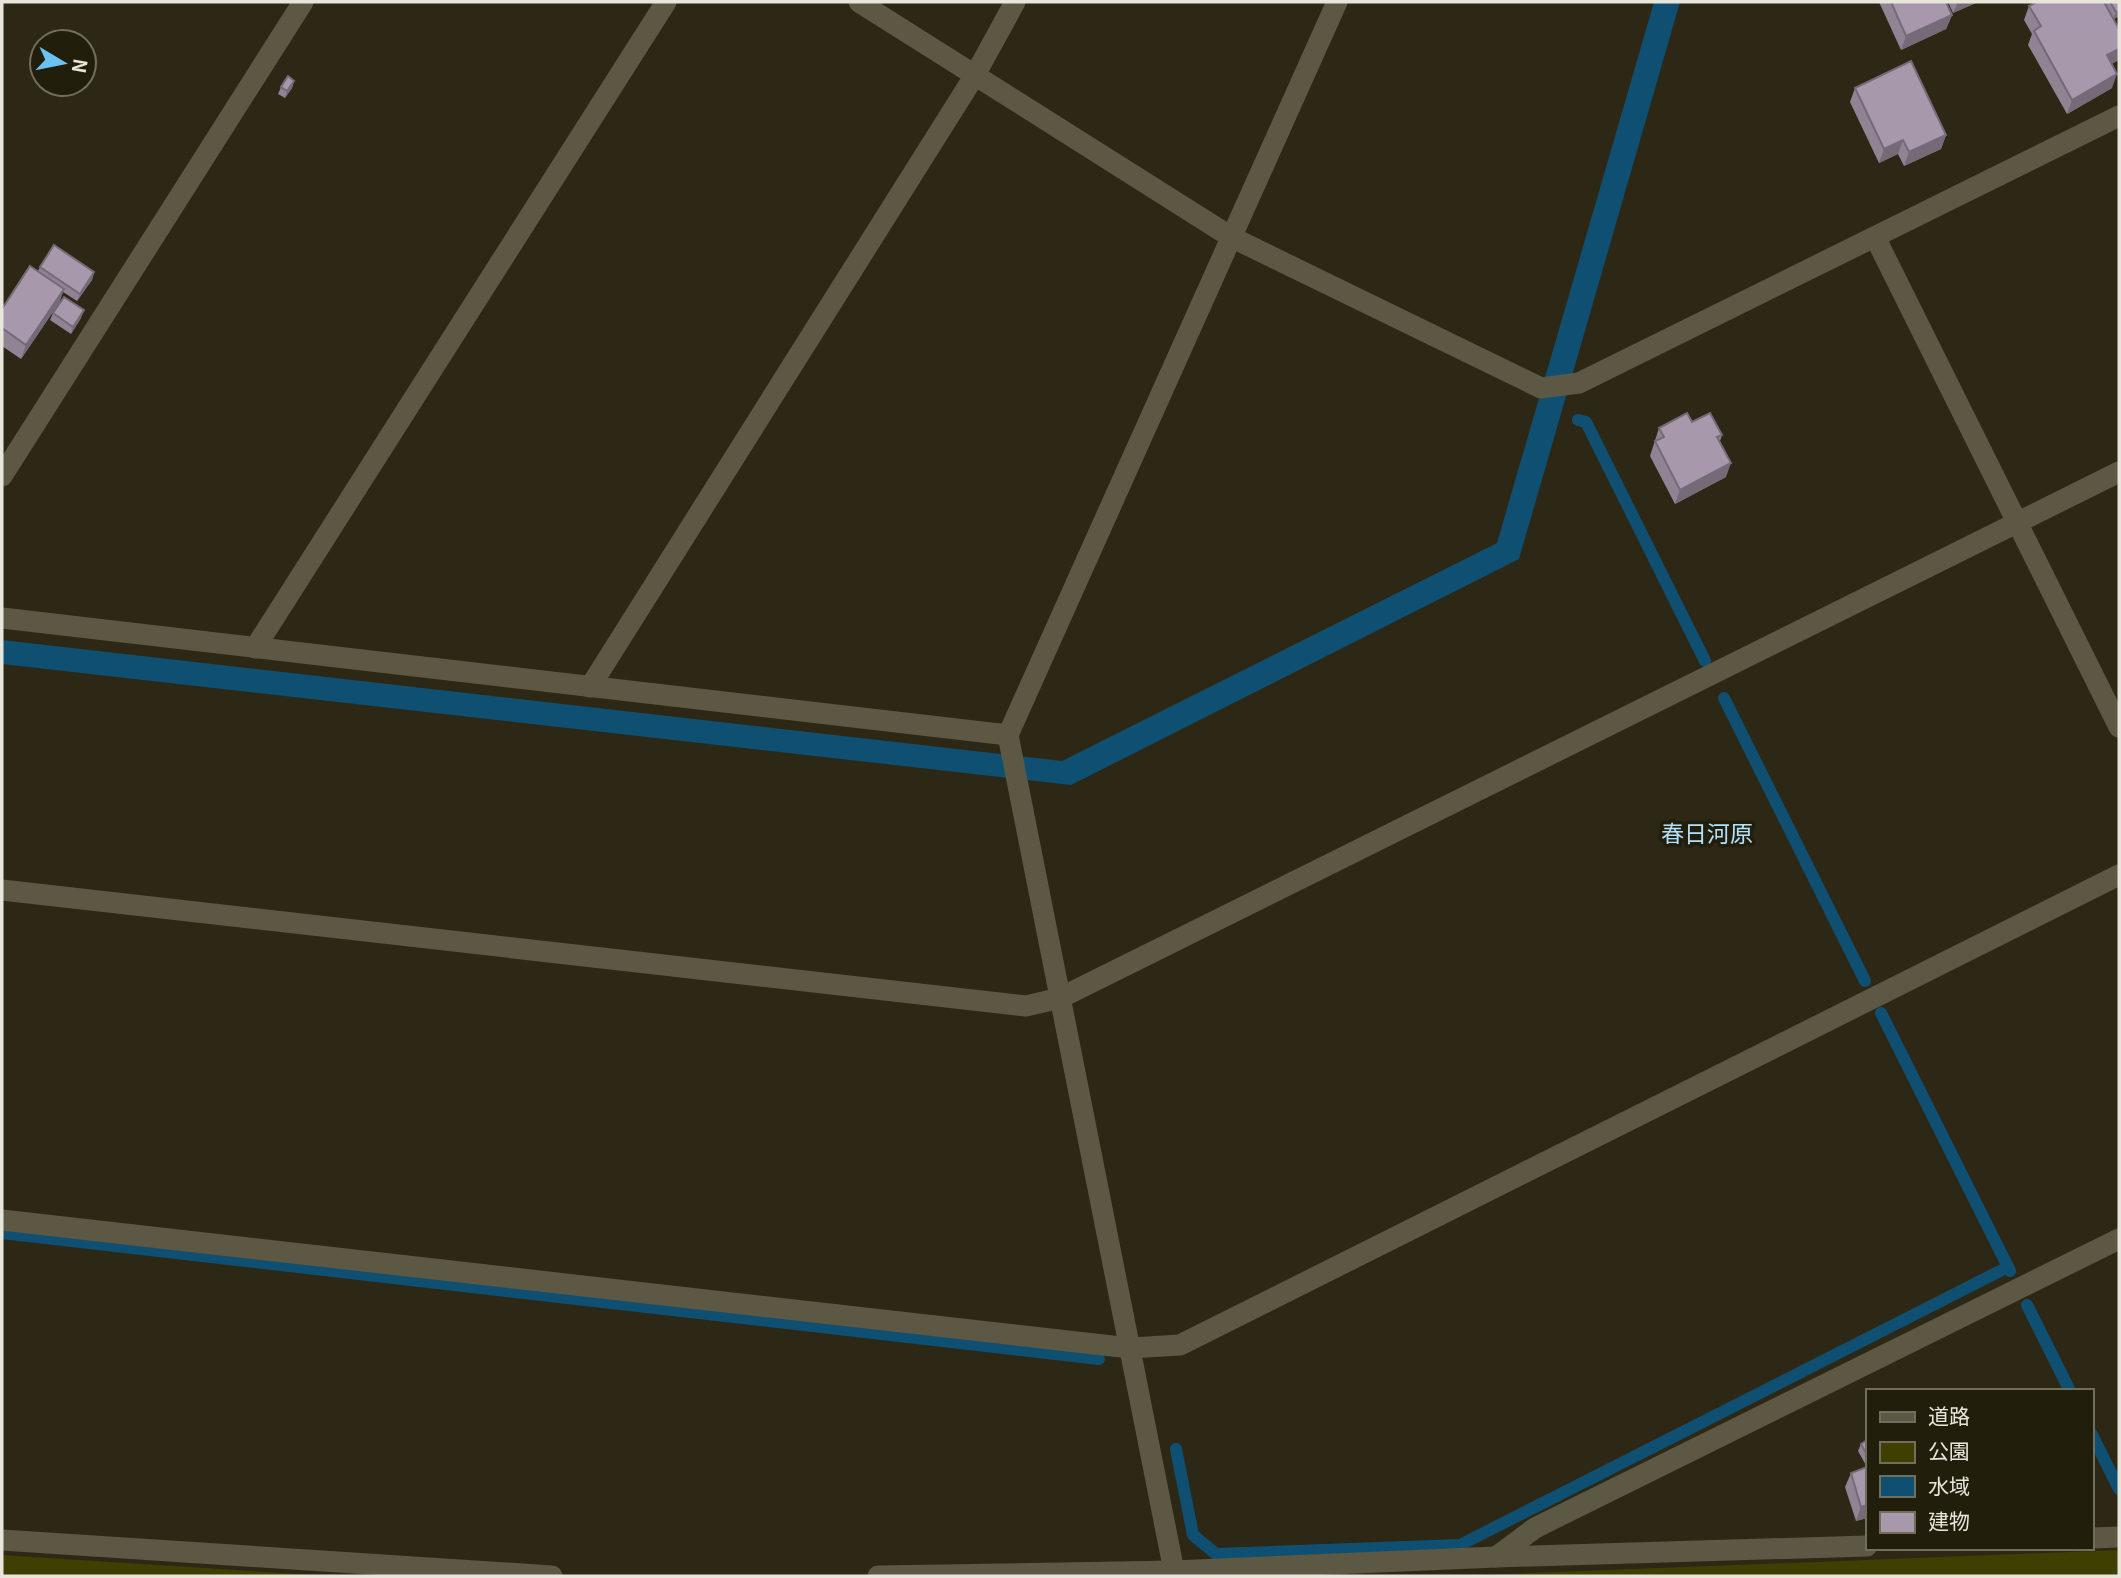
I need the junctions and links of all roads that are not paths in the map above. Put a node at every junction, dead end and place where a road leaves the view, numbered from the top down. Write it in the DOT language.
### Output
graph roads {
  1 [pos="303,2"];
  2 [pos="666,2"];
  3 [pos="859,2"];
  4 [pos="1015,2"];
  5 [pos="1337,2"];
  6 [pos="975,75"];
  7 [pos="2119,116"];
  8 [pos="1231,237"];
  9 [pos="1875,237"];
  10 [pos="2119,472"];
  11 [pos="2,476"];
  12 [pos="2018,523"];
  13 [pos="2,618"];
  14 [pos="255,648"];
  15 [pos="590,687"];
  16 [pos="2119,727"];
  17 [pos="1009,744"];
  18 [pos="2119,875"];
  19 [pos="2,890"];
  20 [pos="1060,998"];
  21 [pos="2,1220"];
  22 [pos="2119,1239"];
  23 [pos="1130,1348"];
  24 [pos="2,1530"];
  25 [pos="2119,1537"];
  26 [pos="2093,1538"];
  27 [pos="2,1540"];
  28 [pos="27,1543"];
  29 [pos="1866,1546"];
  30 [pos="1496,1557"];
  31 [pos="1174,1571"];
  32 [pos="552,1576"];
  33 [pos="878,1576"];
  1 -- 11 [label="street"];
  2 -- 14 [label="street"];
  3 -- 6 [label="street"];
  4 -- 6 [label="street"];
  5 -- 8 [label="street"];
  6 -- 8 [label="street"];
  6 -- 15 [label="street"];
  7 -- 9 [label="street"];
  8 -- 9 [label="street"];
  8 -- 17 [label="street"];
  9 -- 12 [label="street"];
  10 -- 12 [label="street"];
  12 -- 16 [label="street"];
  12 -- 20 [label="street"];
  13 -- 14 [label="street"];
  14 -- 15 [label="street"];
  15 -- 17 [label="street"];
  17 -- 20 [label="street"];
  18 -- 23 [label="street"];
  19 -- 20 [label="street"];
  20 -- 23 [label="street"];
  21 -- 23 [label="street"];
  22 -- 30 [label="street"];
  23 -- 31 [label="street"];
  24 -- 28 [label="street"];
  25 -- 26 [label="street"];
  27 -- 28 [label="street"];
  28 -- 32 [label="street"];
  29 -- 30 [label="street"];
  30 -- 31 [label="street"];
  31 -- 33 [label="street"];
}
